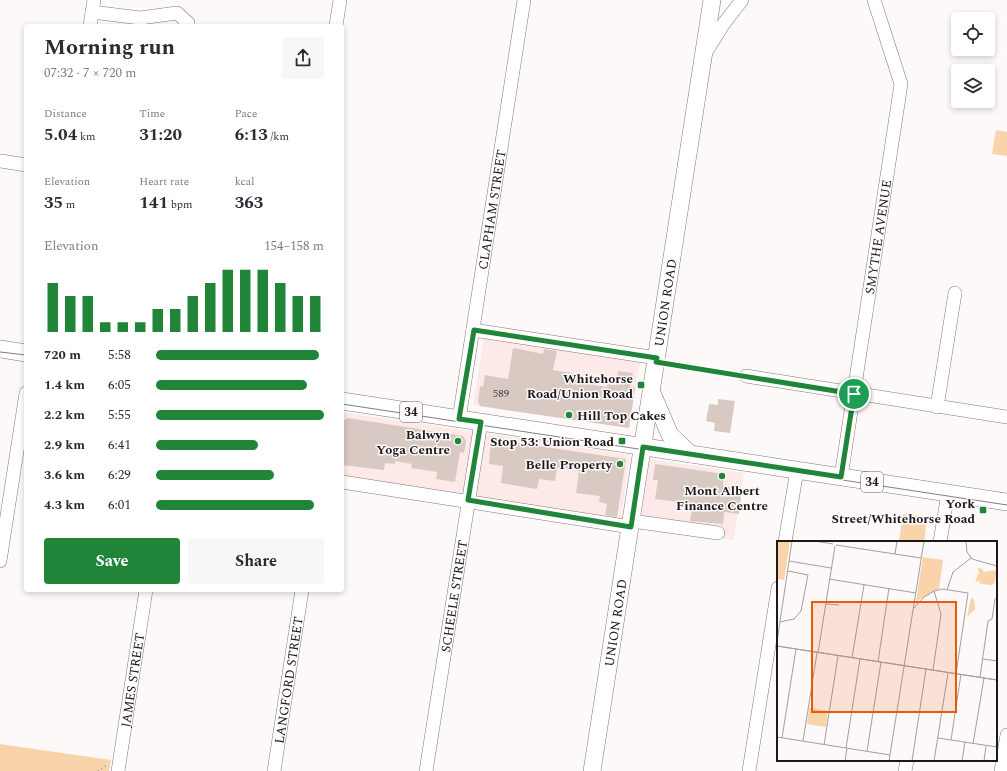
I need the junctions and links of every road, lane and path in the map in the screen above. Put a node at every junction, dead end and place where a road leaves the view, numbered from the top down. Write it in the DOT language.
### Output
graph roads {
  1 [pos="340,0"];
  2 [pos="524,0"];
  3 [pos="712,0"];
  4 [pos="731,0"];
  5 [pos="737,0"];
  6 [pos="742,0"];
  7 [pos="874,0"];
  8 [pos="93,6"];
  9 [pos="140,18"];
  10 [pos="90,24"];
  11 [pos="150,24"];
  12 [pos="188,24"];
  13 [pos="336,24"];
  14 [pos="702,59"];
  15 [pos="0,159"];
  16 [pos="24,165"];
  17 [pos="955,294"];
  18 [pos="474,330"];
  19 [pos="0,349"];
  20 [pos="24,353"];
  21 [pos="656,360"];
  22 [pos="746,376"];
  23 [pos="652,393"];
  24 [pos="854,394"];
  25 [pos="344,401"];
  26 [pos="24,406"];
  27 [pos="937,407"];
  28 [pos="1007,417"];
  29 [pos="459,419"];
  30 [pos="481,422"];
  31 [pos="643,447"];
  32 [pos="690,454"];
  33 [pos="796,470"];
  34 [pos="841,477"];
  35 [pos="344,482"];
  36 [pos="948,493"];
  37 [pos="1007,499"];
  38 [pos="468,500"];
  39 [pos="631,524"];
  40 [pos="718,533"];
  41 [pos="785,541"];
  42 [pos="940,541"];
  43 [pos="0,561"];
  44 [pos="146,592"];
  45 [pos="302,592"];
  46 [pos="777,594"];
  47 [pos="1007,735"];
  48 [pos="907,761"];
  49 [pos="118,771"];
  50 [pos="274,771"];
  51 [pos="426,771"];
  52 [pos="592,771"];
  53 [pos="749,771"];
  54 [pos="905,771"];
  55 [pos="1002,771"];
  1 -- 13 [label="street"];
  2 -- 18 [label="street, CLAPHAM STREET"];
  3 -- 14 [label="main road, UNION ROAD"];
  4 -- 5 [label="street"];
  6 -- 14 [label="street"];
  7 -- 24 [label="street, SMYTHE AVENUE"];
  8 -- 9 [label="street"];
  8 -- 10 [label="street"];
  9 -- 11 [label="street"];
  9 -- 12 [label="street"];
  14 -- 21 [label="main road, UNION ROAD"];
  15 -- 16 [label="street"];
  17 -- 27 [label="street"];
  18 -- 21 [label="street"];
  18 -- 29 [label="street, CLAPHAM STREET"];
  19 -- 20 [label="main road"];
  21 -- 22 [label="path"];
  21 -- 23 [label="main road, UNION ROAD"];
  22 -- 24 [label="street"];
  23 -- 31 [label="main road, UNION ROAD"];
  23 -- 32 [label="main road"];
  24 -- 27 [label="street"];
  24 -- 34 [label="street, SMYTHE AVENUE"];
  25 -- 29 [label="main road, 34"];
  26 -- 43 [label="street"];
  27 -- 28 [label="street"];
  29 -- 30 [label="main road, 34"];
  30 -- 31 [label="main road, 34"];
  30 -- 38 [label="street, SCHEELE STREET"];
  31 -- 32 [label="main road, 34"];
  31 -- 39 [label="main road, UNION ROAD"];
  32 -- 33 [label="main road, 34"];
  33 -- 34 [label="main road, 34"];
  33 -- 41 [label="street"];
  34 -- 36 [label="main road, 34"];
  35 -- 38 [label="street"];
  36 -- 37 [label="main road, 34"];
  36 -- 42 [label="street"];
  38 -- 39 [label="street"];
  38 -- 51 [label="street, SCHEELE STREET"];
  39 -- 40 [label="street"];
  39 -- 52 [label="main road, UNION ROAD"];
  44 -- 49 [label="street, JAMES STREET"];
  45 -- 50 [label="street, LANGFORD STREET"];
  46 -- 53 [label="street"];
  47 -- 55 [label="street"];
  48 -- 54 [label="street"];
}
